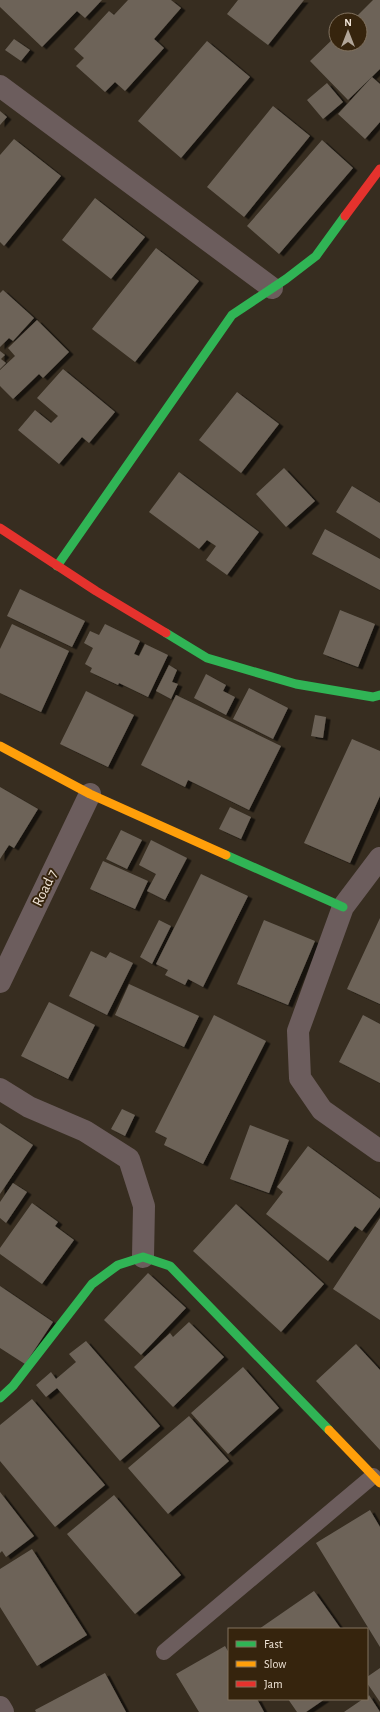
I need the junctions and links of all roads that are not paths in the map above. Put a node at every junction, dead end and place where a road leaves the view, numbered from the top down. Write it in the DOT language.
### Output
graph roads {
  1 [pos="0,86"];
  2 [pos="380,169"];
  3 [pos="272,288"];
  4 [pos="0,528"];
  5 [pos="57,566"];
  6 [pos="380,695"];
  7 [pos="0,746"];
  8 [pos="90,794"];
  9 [pos="380,858"];
  10 [pos="343,907"];
  11 [pos="0,982"];
  12 [pos="0,1089"];
  13 [pos="380,1151"];
  14 [pos="143,1257"];
  15 [pos="0,1398"];
  16 [pos="376,1479"];
  17 [pos="164,1652"];
  18 [pos="0,1707"];
  19 [pos="3,1712"];
  1 -- 3 [label="street"];
  2 -- 3 [label="street"];
  3 -- 5 [label="street"];
  4 -- 5 [label="street"];
  5 -- 6 [label="street"];
  7 -- 8 [label="street"];
  8 -- 10 [label="street"];
  8 -- 11 [label="street, Road 7"];
  9 -- 10 [label="street"];
  10 -- 13 [label="street"];
  12 -- 14 [label="street"];
  14 -- 15 [label="street"];
  14 -- 16 [label="street"];
  16 -- 17 [label="lane"];
  18 -- 19 [label="street"];
}
